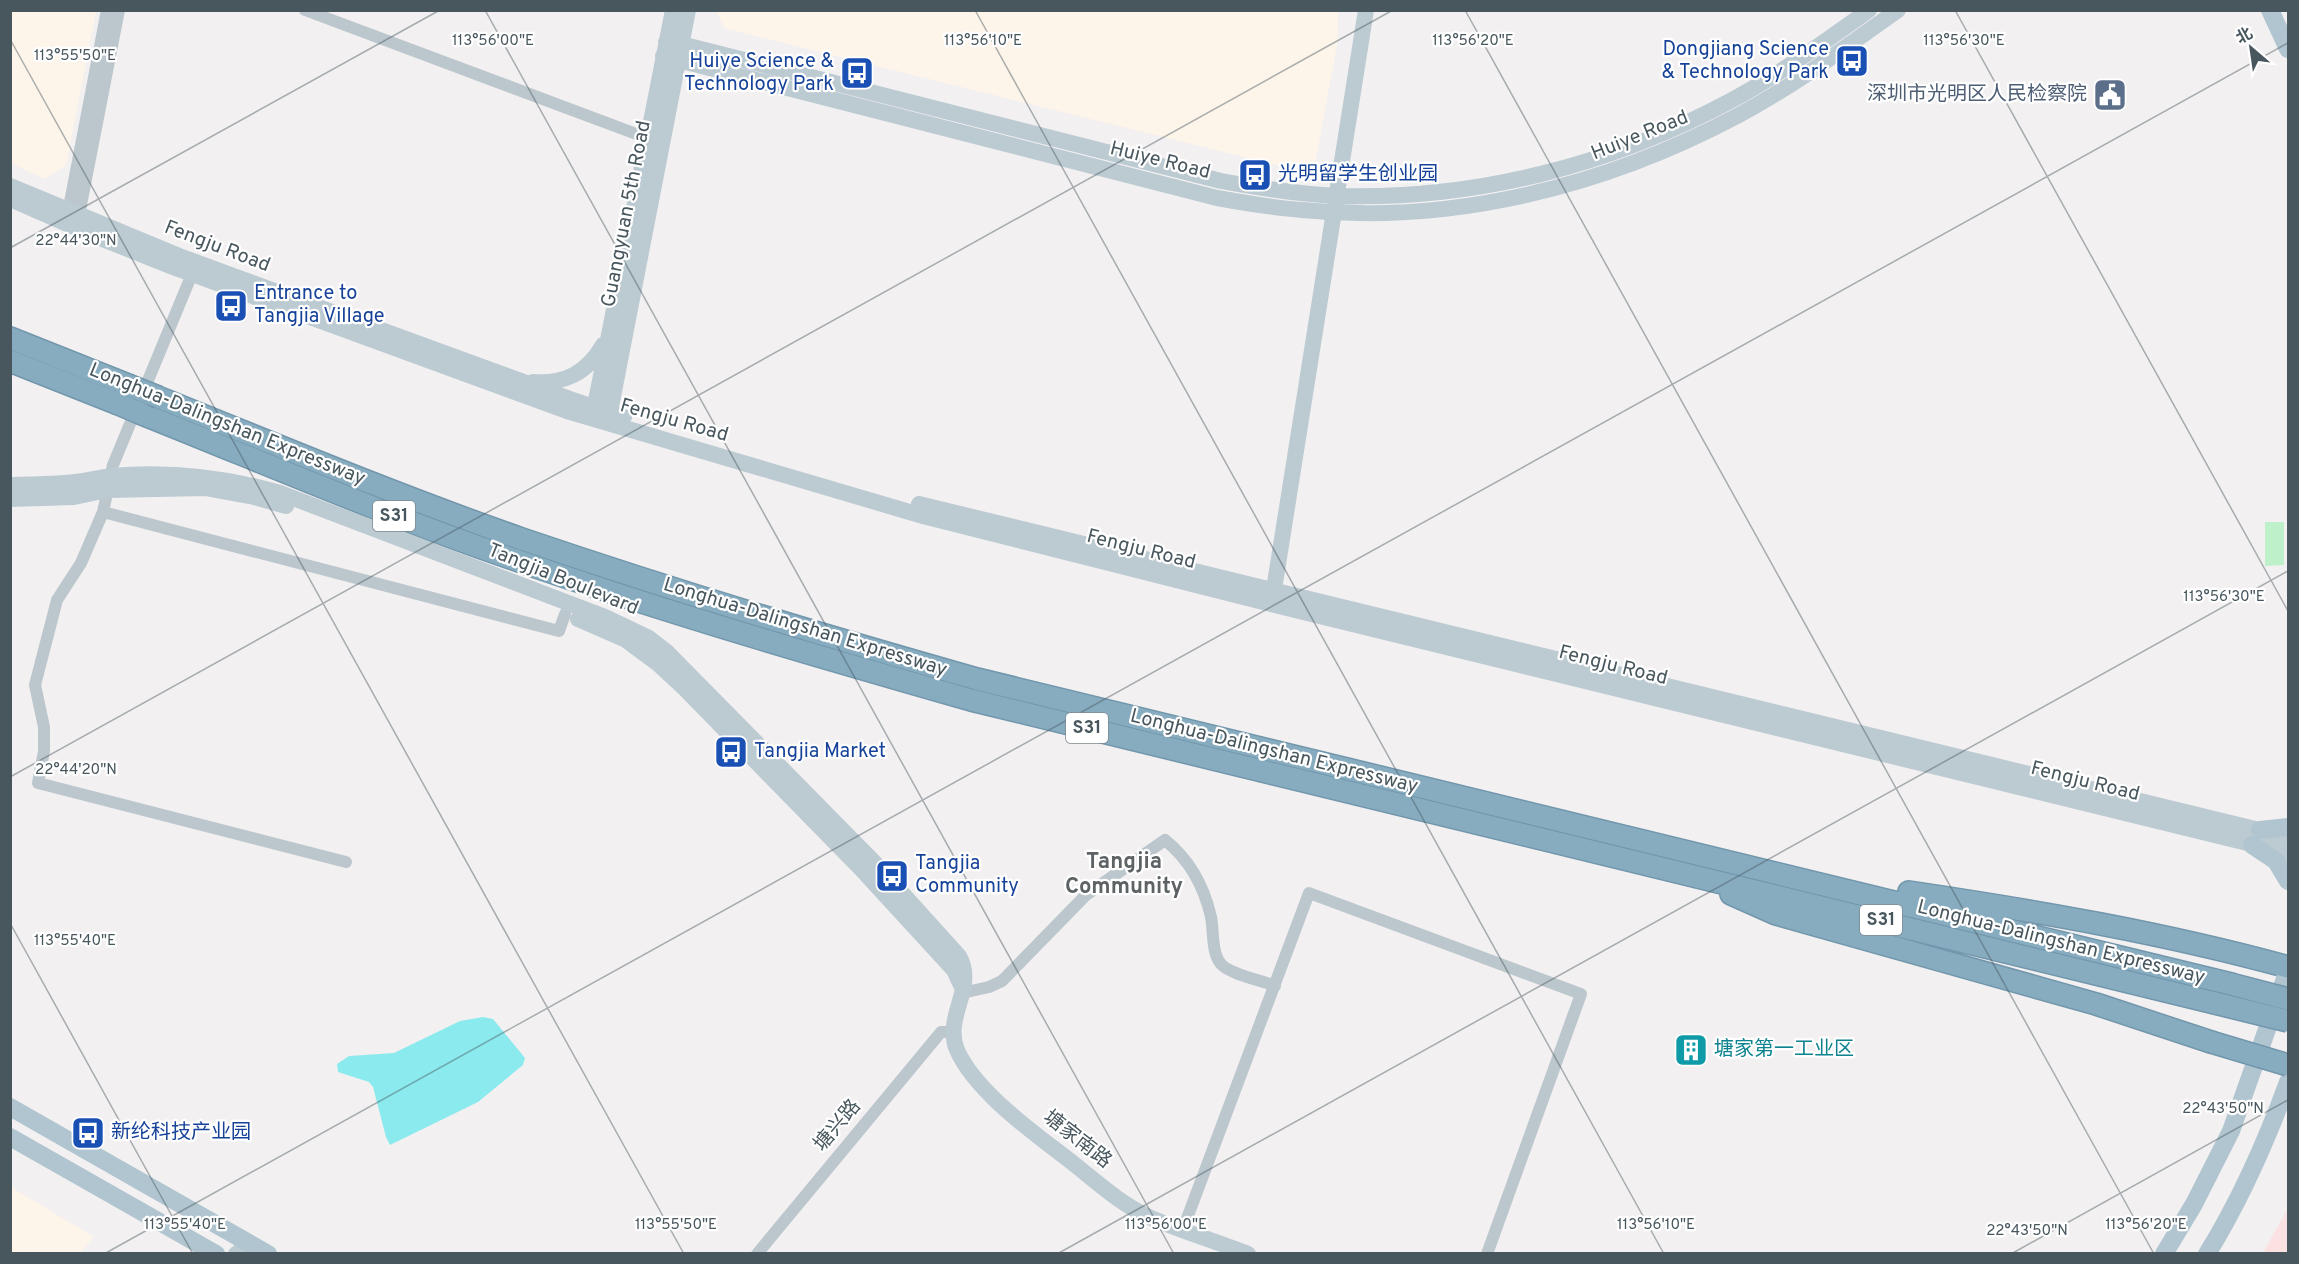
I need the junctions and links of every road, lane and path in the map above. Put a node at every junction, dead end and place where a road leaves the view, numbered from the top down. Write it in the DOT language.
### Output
graph roads {
  1 [pos="107,10"];
  2 [pos="119,10"];
  3 [pos="305,10"];
  4 [pos="672,10"];
  5 [pos="688,10"];
  6 [pos="1366,10"];
  7 [pos="1869,10"];
  8 [pos="1898,10"];
  9 [pos="2270,10"];
  10 [pos="2289,49"];
  11 [pos="672,51"];
  12 [pos="647,138"];
  13 [pos="10,186"];
  14 [pos="10,199"];
  15 [pos="1336,204"];
  16 [pos="71,218"];
  17 [pos="192,273"];
  18 [pos="609,332"];
  19 [pos="10,338"];
  20 [pos="10,361"];
  21 [pos="514,379"];
  22 [pos="599,415"];
  23 [pos="109,483"];
  24 [pos="10,485"];
  25 [pos="10,499"];
  26 [pos="103,512"];
  27 [pos="1273,598"];
  28 [pos="565,614"];
  29 [pos="2289,827"];
  30 [pos="2256,837"];
  31 [pos="2289,837"];
  32 [pos="2289,853"];
  33 [pos="346,862"];
  34 [pos="1743,865"];
  35 [pos="1684,872"];
  36 [pos="2289,881"];
  37 [pos="2289,968"];
  38 [pos="1275,986"];
  39 [pos="962,993"];
  40 [pos="2289,999"];
  41 [pos="2289,1021"];
  42 [pos="954,1032"];
  43 [pos="2289,1065"];
  44 [pos="2289,1082"];
  45 [pos="10,1107"];
  46 [pos="10,1137"];
  47 [pos="1183,1229"];
  48 [pos="244,1250"];
  49 [pos="216,1254"];
  50 [pos="268,1254"];
  51 [pos="757,1254"];
  52 [pos="1248,1254"];
  53 [pos="1487,1254"];
  54 [pos="2164,1254"];
  55 [pos="2207,1254"];
  1 -- 16 [label="street"];
  2 -- 16 [label="street"];
  3 -- 12 [label="street"];
  4 -- 11 [label="street, Guangyuan 5th Road"];
  5 -- 11 [label="street, Guangyuan 5th Road"];
  6 -- 15 [label="street"];
  7 -- 15 [label="street, Huiye Road"];
  8 -- 15 [label="street, Huiye Road"];
  9 -- 10 [label="main road"];
  11 -- 12 [label="street, Guangyuan 5th Road"];
  11 -- 15 [label="street, Huiye Road"];
  11 -- 22 [label="street, Guangyuan 5th Road"];
  12 -- 18 [label="street, Guangyuan 5th Road"];
  13 -- 16 [label="street, Fengju Road"];
  14 -- 16 [label="street, Fengju Road"];
  15 -- 27 [label="street"];
  16 -- 17 [label="street, Fengju Road"];
  16 -- 21 [label="street, Fengju Road"];
  17 -- 22 [label="street, Fengju Road"];
  17 -- 23 [label="street"];
  18 -- 21 [label="street"];
  18 -- 22 [label="street, Guangyuan 5th Road"];
  19 -- 34 [label="highway, Longhua-Dalingshan Expressway / S31, bridge"];
  20 -- 35 [label="highway, Longhua-Dalingshan Expressway / S31, bridge"];
  21 -- 22 [label="street, Fengju Road"];
  22 -- 27 [label="street, Fengju Road"];
  23 -- 24 [label="street, Tangjia Boulevard"];
  23 -- 25 [label="street, Tangjia Boulevard"];
  23 -- 26 [label="street"];
  23 -- 28 [label="street, Tangjia Boulevard"];
  23 -- 39 [label="street, Tangjia Boulevard"];
  26 -- 28 [label="street"];
  26 -- 33 [label="street"];
  27 -- 30 [label="street, Fengju Road"];
  28 -- 39 [label="street, Tangjia Boulevard"];
  29 -- 30 [label="main road"];
  30 -- 31 [label="street, Fengju Road"];
  30 -- 32 [label="street, Fengju Road"];
  30 -- 36 [label="main road"];
  34 -- 37 [label="highway"];
  34 -- 40 [label="highway, Longhua-Dalingshan Expressway / S31, bridge"];
  35 -- 41 [label="highway, Longhua-Dalingshan Expressway / S31, bridge"];
  35 -- 43 [label="highway, bridge"];
  37 -- 54 [label="main road"];
  38 -- 39 [label="street"];
  38 -- 47 [label="street"];
  38 -- 53 [label="street"];
  39 -- 42 [label="street"];
  42 -- 47 [label="street, 塘家南路"];
  42 -- 51 [label="street, 塘兴路"];
  44 -- 55 [label="main road"];
  45 -- 48 [label="main road"];
  46 -- 49 [label="main road"];
  47 -- 52 [label="street, 塘家南路"];
  48 -- 50 [label="main road"];
}
